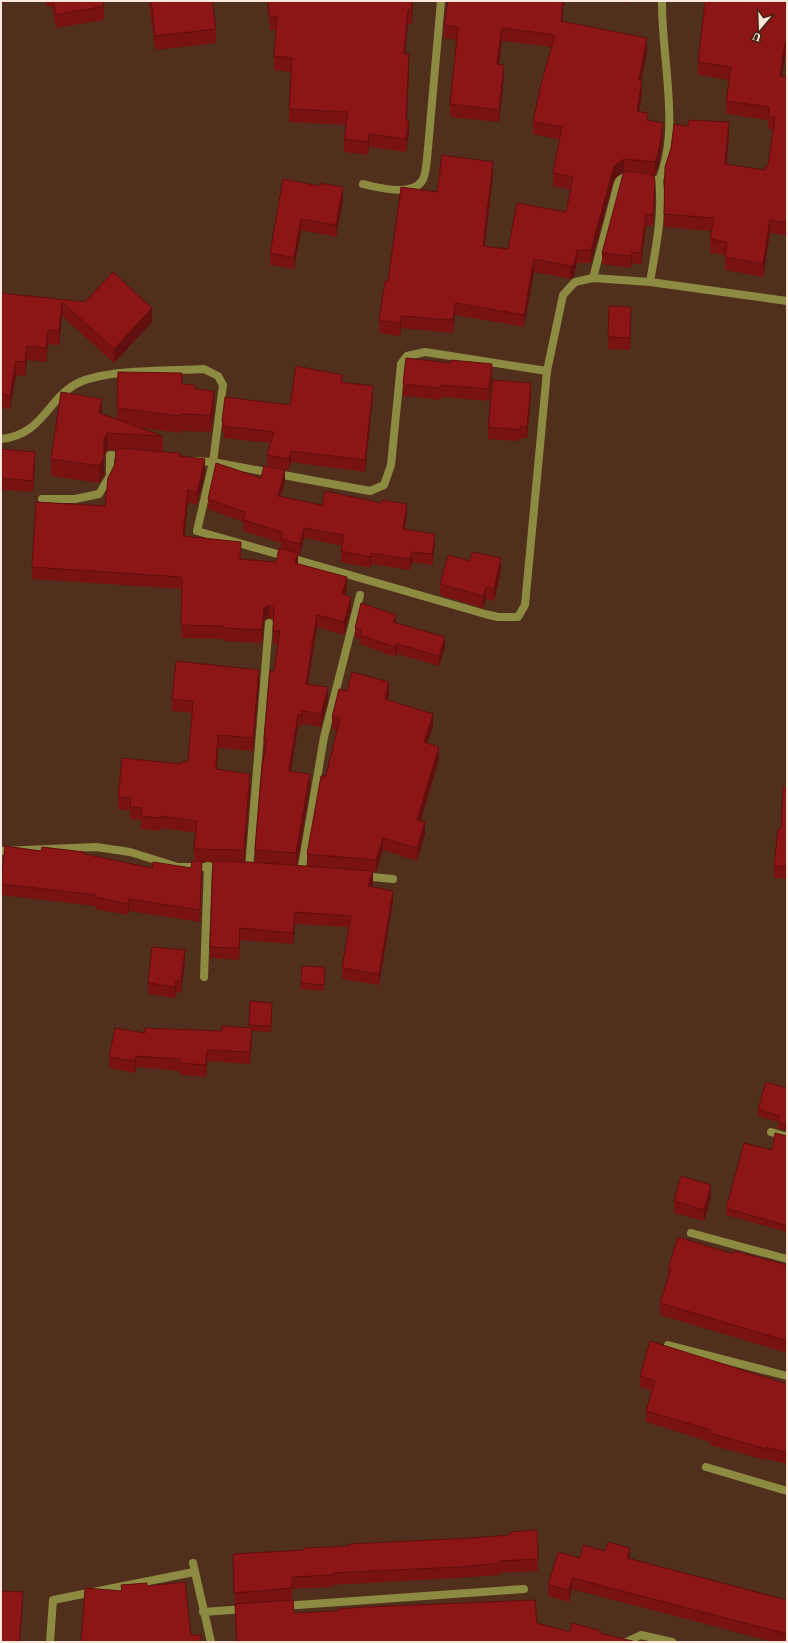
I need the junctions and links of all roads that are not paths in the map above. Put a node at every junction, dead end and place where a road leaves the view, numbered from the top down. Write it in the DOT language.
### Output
graph roads {
  1 [pos="440,1"];
  2 [pos="662,1"];
  3 [pos="659,180"];
  4 [pos="363,184"];
  5 [pos="593,278"];
  6 [pos="650,282"];
  7 [pos="787,301"];
  8 [pos="547,371"];
  9 [pos="1,439"];
  10 [pos="134,457"];
  11 [pos="189,460"];
  12 [pos="213,462"];
  13 [pos="42,499"];
  14 [pos="360,595"];
  15 [pos="269,623"];
  16 [pos="1,851"];
  17 [pos="208,866"];
  18 [pos="229,867"];
  19 [pos="249,868"];
  20 [pos="301,872"];
  21 [pos="355,876"];
  22 [pos="393,879"];
  23 [pos="204,977"];
  24 [pos="771,1132"];
  25 [pos="787,1136"];
  26 [pos="691,1233"];
  27 [pos="787,1259"];
  28 [pos="668,1345"];
  29 [pos="787,1376"];
  30 [pos="706,1467"];
  31 [pos="787,1490"];
  32 [pos="193,1563"];
  33 [pos="194,1572"];
  34 [pos="524,1589"];
  35 [pos="273,1607"];
  36 [pos="258,1608"];
  37 [pos="203,1612"];
  38 [pos="50,1642"];
  39 [pos="211,1642"];
  40 [pos="626,1642"];
  41 [pos="672,1642"];
  1 -- 4 [label="street"];
  2 -- 3 [label="street"];
  3 -- 5 [label="street"];
  3 -- 6 [label="street"];
  5 -- 6 [label="street"];
  5 -- 8 [label="street"];
  6 -- 7 [label="street"];
  8 -- 12 [label="street"];
  8 -- 12 [label="street"];
  9 -- 12 [label="street"];
  10 -- 13 [label="street"];
  11 -- 12 [label="street"];
  14 -- 20 [label="street"];
  15 -- 19 [label="street"];
  16 -- 17 [label="street"];
  17 -- 18 [label="street"];
  17 -- 23 [label="street"];
  21 -- 22 [label="street"];
  24 -- 25 [label="street"];
  26 -- 27 [label="street"];
  28 -- 29 [label="street"];
  30 -- 31 [label="street"];
  32 -- 33 [label="street"];
  33 -- 37 [label="street"];
  33 -- 38 [label="street"];
  34 -- 35 [label="street"];
  36 -- 37 [label="street"];
  37 -- 39 [label="street"];
  40 -- 41 [label="street"];
}
